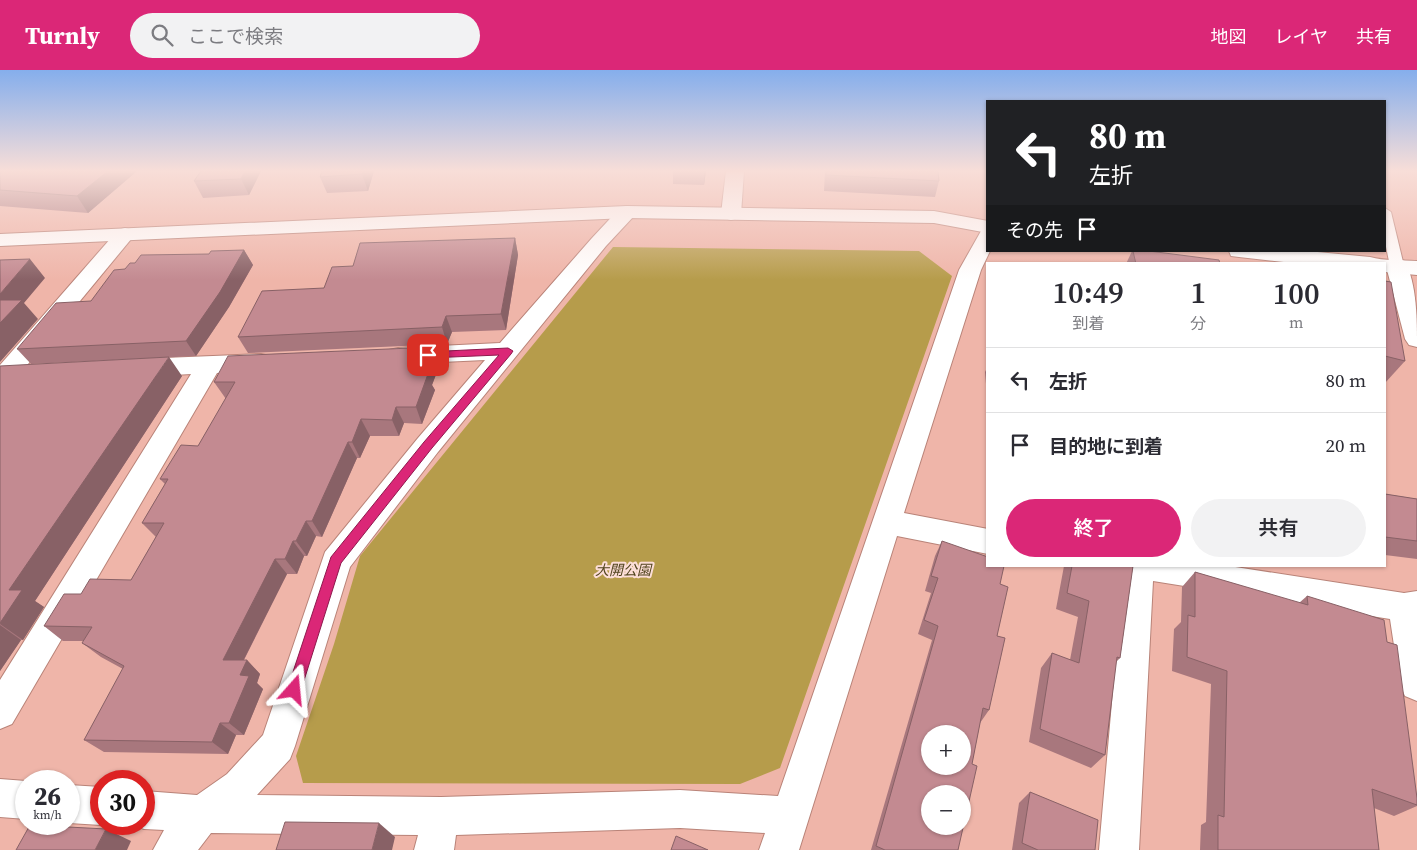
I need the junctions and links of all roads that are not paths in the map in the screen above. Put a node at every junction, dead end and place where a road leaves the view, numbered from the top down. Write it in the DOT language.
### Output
graph roads {
  1 [pos="732,207"];
  2 [pos="627,212"];
  3 [pos="731,214"];
  4 [pos="1386,216"];
  5 [pos="986,228"];
  6 [pos="986,228"];
  7 [pos="610,231"];
  8 [pos="125,234"];
  9 [pos="0,240"];
  10 [pos="986,240"];
  11 [pos="1249,252"];
  12 [pos="107,253"];
  13 [pos="0,258"];
  14 [pos="1350,262"];
  15 [pos="1400,267"];
  16 [pos="1417,339"];
  17 [pos="508,351"];
  18 [pos="379,357"];
  19 [pos="280,361"];
  20 [pos="210,364"];
  21 [pos="112,370"];
  22 [pos="33,374"];
  23 [pos="1,378"];
  24 [pos="887,522"];
  25 [pos="986,542"];
  26 [pos="1140,567"];
  27 [pos="1147,567"];
  28 [pos="1410,606"];
  29 [pos="1417,685"];
  30 [pos="0,712"];
  31 [pos="0,798"];
  32 [pos="15,799"];
  33 [pos="155,811"];
  34 [pos="202,814"];
  35 [pos="437,833"];
  36 [pos="784,833"];
  37 [pos="173,850"];
  38 [pos="1119,850"];
  1 -- 3 [label="street"];
  2 -- 3 [label="street"];
  2 -- 7 [label="street"];
  2 -- 8 [label="street"];
  3 -- 5 [label="street"];
  4 -- 15 [label="lane"];
  6 -- 7 [label="street"];
  7 -- 12 [label="street"];
  7 -- 17 [label="street"];
  8 -- 9 [label="street"];
  8 -- 12 [label="street"];
  10 -- 24 [label="street"];
  11 -- 14 [label="street"];
  12 -- 13 [label="street"];
  12 -- 23 [label="street"];
  15 -- 16 [label="street"];
  17 -- 18 [label="street"];
  17 -- 34 [label="street"];
  19 -- 20 [label="street"];
  20 -- 21 [label="street"];
  20 -- 30 [label="street"];
  22 -- 23 [label="street"];
  24 -- 25 [label="street"];
  24 -- 36 [label="street"];
  26 -- 38 [label="street"];
  27 -- 28 [label="street"];
  28 -- 29 [label="street"];
  31 -- 32 [label="street"];
  33 -- 34 [label="street"];
  34 -- 35 [label="street"];
  34 -- 37 [label="street"];
  35 -- 36 [label="street"];
}
